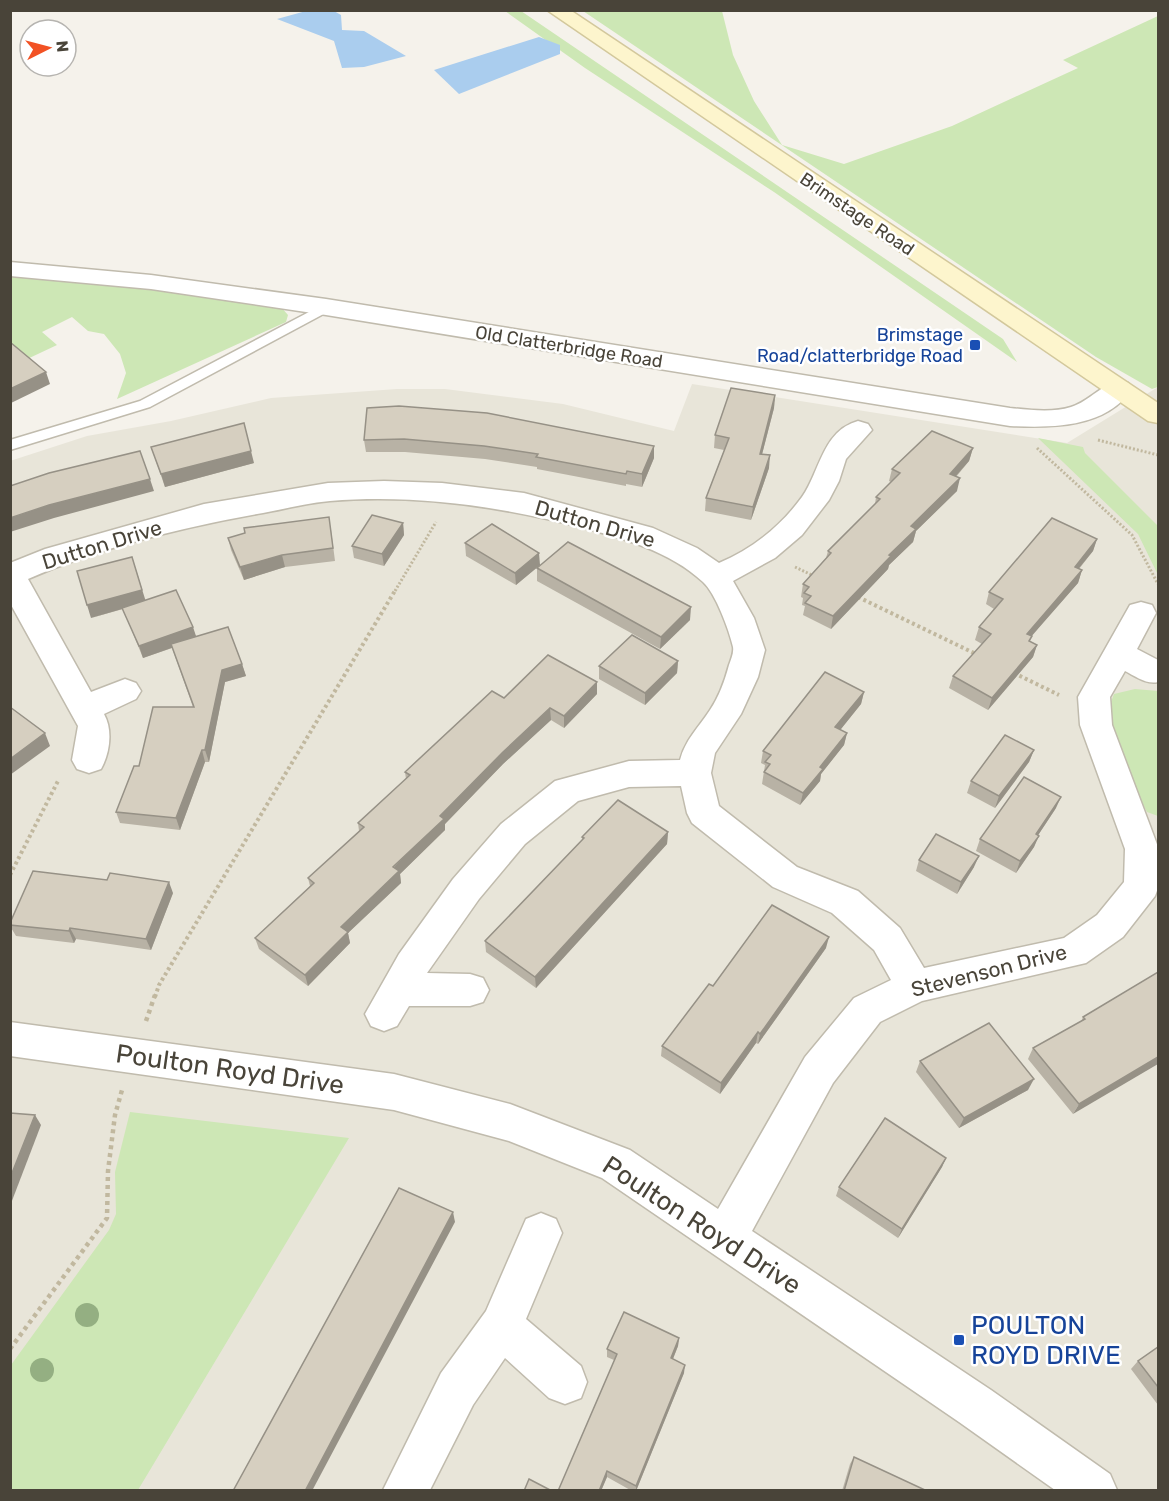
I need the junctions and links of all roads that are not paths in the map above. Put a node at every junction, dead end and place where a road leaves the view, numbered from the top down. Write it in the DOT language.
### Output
graph roads {
  1 [pos="556,10"];
  2 [pos="10,269"];
  3 [pos="326,307"];
  4 [pos="1119,389"];
  5 [pos="1158,415"];
  6 [pos="858,430"];
  7 [pos="10,435"];
  8 [pos="34,439"];
  9 [pos="10,445"];
  10 [pos="11,575"];
  11 [pos="716,576"];
  12 [pos="1150,599"];
  13 [pos="1118,653"];
  14 [pos="1154,672"];
  15 [pos="125,691"];
  16 [pos="84,709"];
  17 [pos="89,760"];
  18 [pos="694,773"];
  19 [pos="1150,848"];
  20 [pos="915,986"];
  21 [pos="470,990"];
  22 [pos="10,1039"];
  23 [pos="541,1233"];
  24 [pos="725,1238"];
  25 [pos="501,1326"];
  26 [pos="565,1382"];
  27 [pos="406,1491"];
  28 [pos="1094,1491"];
  1 -- 4 [label="main road, Brimstage Road"];
  2 -- 3 [label="street, Old Clatterbridge Road"];
  3 -- 4 [label="street, Old Clatterbridge Road"];
  3 -- 8 [label="lane"];
  4 -- 5 [label="main road, Brimstage Road"];
  6 -- 11 [label="street"];
  7 -- 8 [label="lane"];
  8 -- 9 [label="lane"];
  10 -- 11 [label="street, Dutton Drive"];
  10 -- 16 [label="street"];
  11 -- 18 [label="street, Dutton Drive"];
  12 -- 13 [label="street, Stevenson Drive"];
  13 -- 14 [label="street"];
  13 -- 19 [label="street, Stevenson Drive"];
  15 -- 16 [label="street"];
  16 -- 17 [label="street"];
  18 -- 20 [label="street"];
  18 -- 21 [label="street"];
  19 -- 20 [label="street, Stevenson Drive"];
  20 -- 24 [label="street, Stevenson Drive"];
  22 -- 24 [label="street, Poulton Royd Drive"];
  23 -- 25 [label="street"];
  24 -- 28 [label="street, Poulton Royd Drive"];
  25 -- 26 [label="street"];
  25 -- 27 [label="street"];
}
